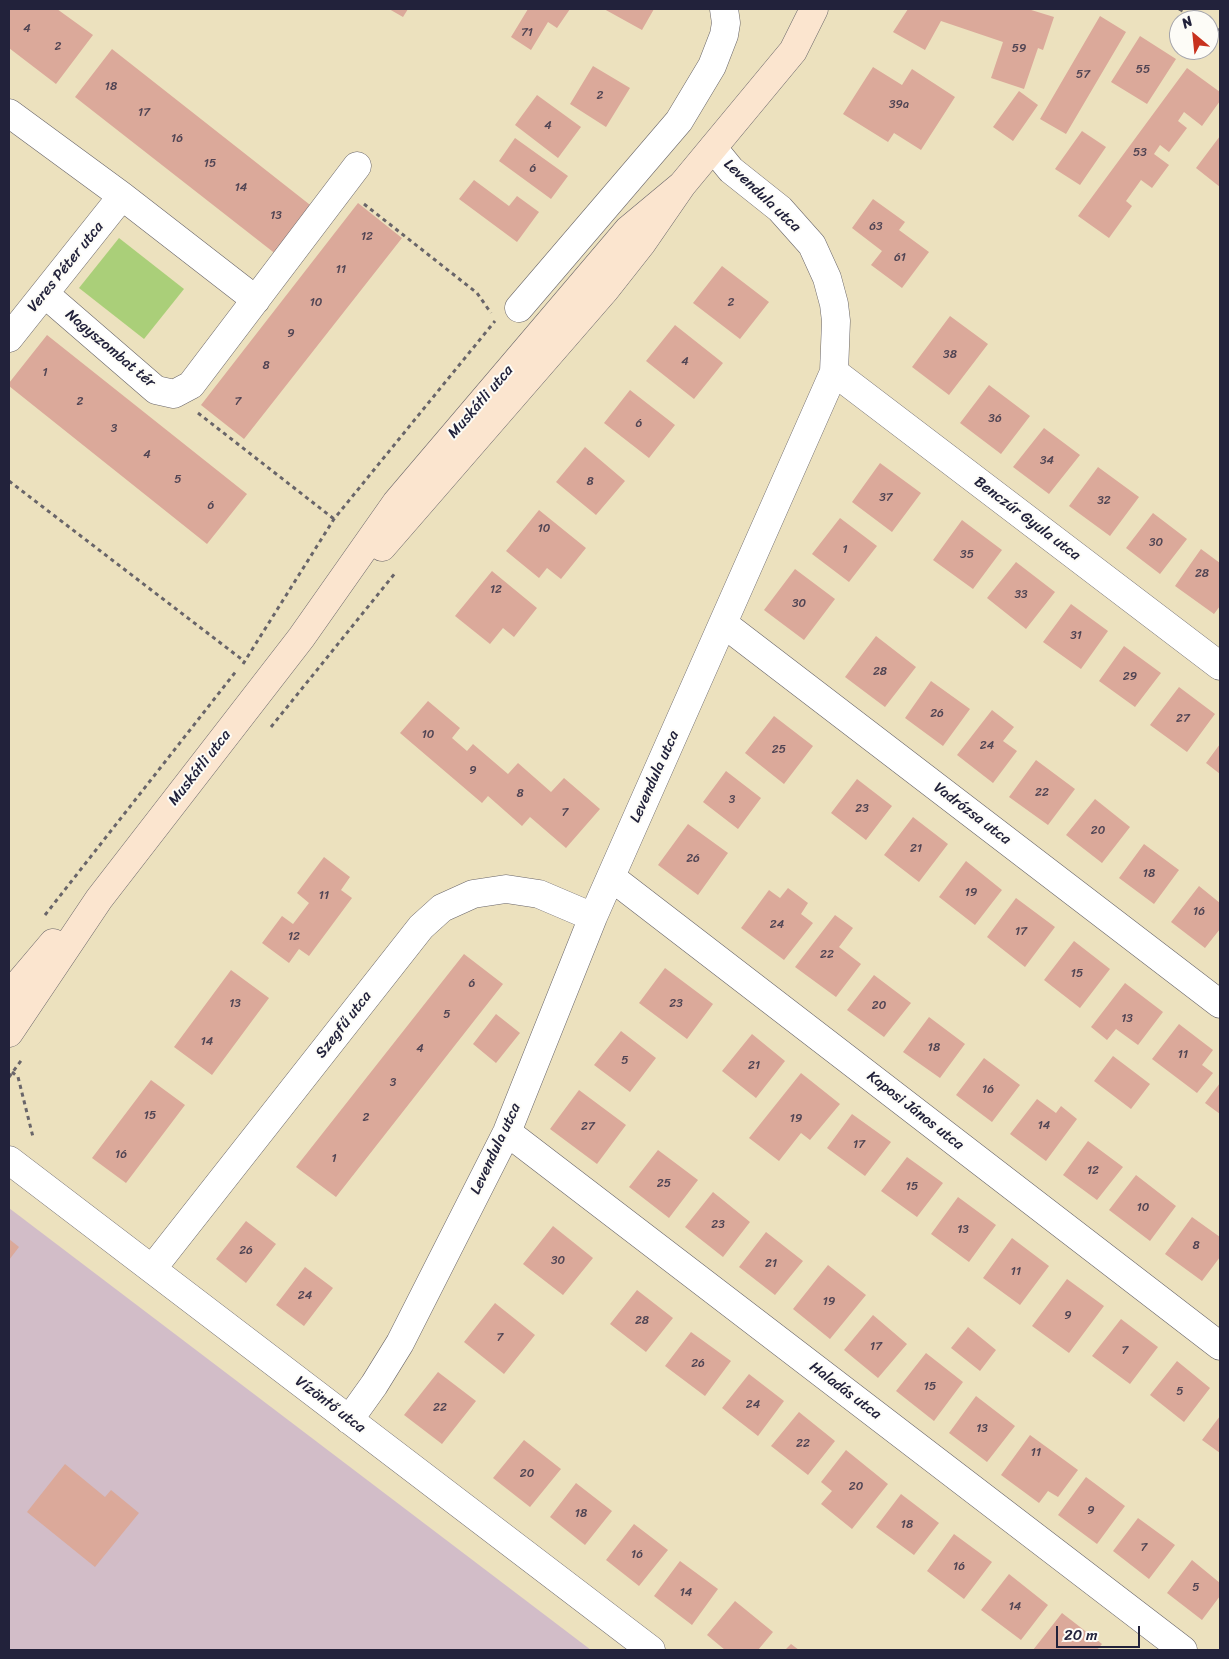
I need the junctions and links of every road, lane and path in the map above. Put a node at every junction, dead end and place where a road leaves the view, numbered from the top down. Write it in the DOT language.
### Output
graph roads {
  1 [pos="724,9"];
  2 [pos="798,9"];
  3 [pos="814,9"];
  4 [pos="774,72"];
  5 [pos="9,113"];
  6 [pos="713,148"];
  7 [pos="350,176"];
  8 [pos="682,184"];
  9 [pos="122,196"];
  10 [pos="45,294"];
  11 [pos="256,300"];
  12 [pos="520,308"];
  13 [pos="496,320"];
  14 [pos="9,338"];
  15 [pos="529,346"];
  16 [pos="834,372"];
  17 [pos="174,394"];
  18 [pos="9,481"];
  19 [pos="334,519"];
  20 [pos="724,624"];
  21 [pos="301,638"];
  22 [pos="244,661"];
  23 [pos="1220,666"];
  24 [pos="611,877"];
  25 [pos="99,899"];
  26 [pos="592,916"];
  27 [pos="44,917"];
  28 [pos="9,995"];
  29 [pos="1220,1004"];
  30 [pos="9,1033"];
  31 [pos="12,1072"];
  32 [pos="507,1132"];
  33 [pos="33,1137"];
  34 [pos="9,1160"];
  35 [pos="152,1269"];
  36 [pos="1220,1346"];
  37 [pos="349,1420"];
  38 [pos="651,1650"];
  39 [pos="1183,1650"];
  1 -- 12 [label="street"];
  2 -- 4 [label="main road, Muskátli utca"];
  3 -- 4 [label="main road, Muskátli utca"];
  4 -- 6 [label="main road, Muskátli utca"];
  5 -- 9 [label="street"];
  6 -- 8 [label="main road, Muskátli utca"];
  6 -- 16 [label="street, Levendula utca"];
  7 -- 11 [label="street, Nagyszombat tér"];
  7 -- 13 [label="path"];
  8 -- 15 [label="main road, Muskátli utca"];
  8 -- 21 [label="main road, Muskátli utca"];
  9 -- 10 [label="street, Veres Péter utca"];
  9 -- 11 [label="street"];
  10 -- 14 [label="street, Veres Péter utca"];
  10 -- 17 [label="street, Nagyszombat tér"];
  11 -- 17 [label="street, Nagyszombat tér"];
  13 -- 15 [label="path"];
  13 -- 19 [label="path"];
  15 -- 21 [label="main road, Muskátli utca"];
  16 -- 20 [label="street, Levendula utca"];
  16 -- 23 [label="street, Benczúr Gyula utca"];
  17 -- 19 [label="path"];
  18 -- 22 [label="path"];
  19 -- 22 [label="path"];
  20 -- 24 [label="street, Levendula utca"];
  20 -- 29 [label="street, Vadrózsa utca"];
  21 -- 25 [label="main road, Muskátli utca"];
  22 -- 27 [label="path"];
  24 -- 26 [label="street, Levendula utca"];
  24 -- 36 [label="street, Kaposi János utca"];
  25 -- 28 [label="main road, Muskátli utca"];
  25 -- 30 [label="main road, Muskátli utca"];
  26 -- 32 [label="street, Levendula utca"];
  26 -- 35 [label="street, Szegfű utca"];
  31 -- 33 [label="path"];
  32 -- 37 [label="street, Levendula utca"];
  32 -- 39 [label="street, Haladás utca"];
  34 -- 35 [label="street, Vízöntő utca"];
  35 -- 37 [label="street, Vízöntő utca"];
  37 -- 38 [label="street, Vízöntő utca"];
}
